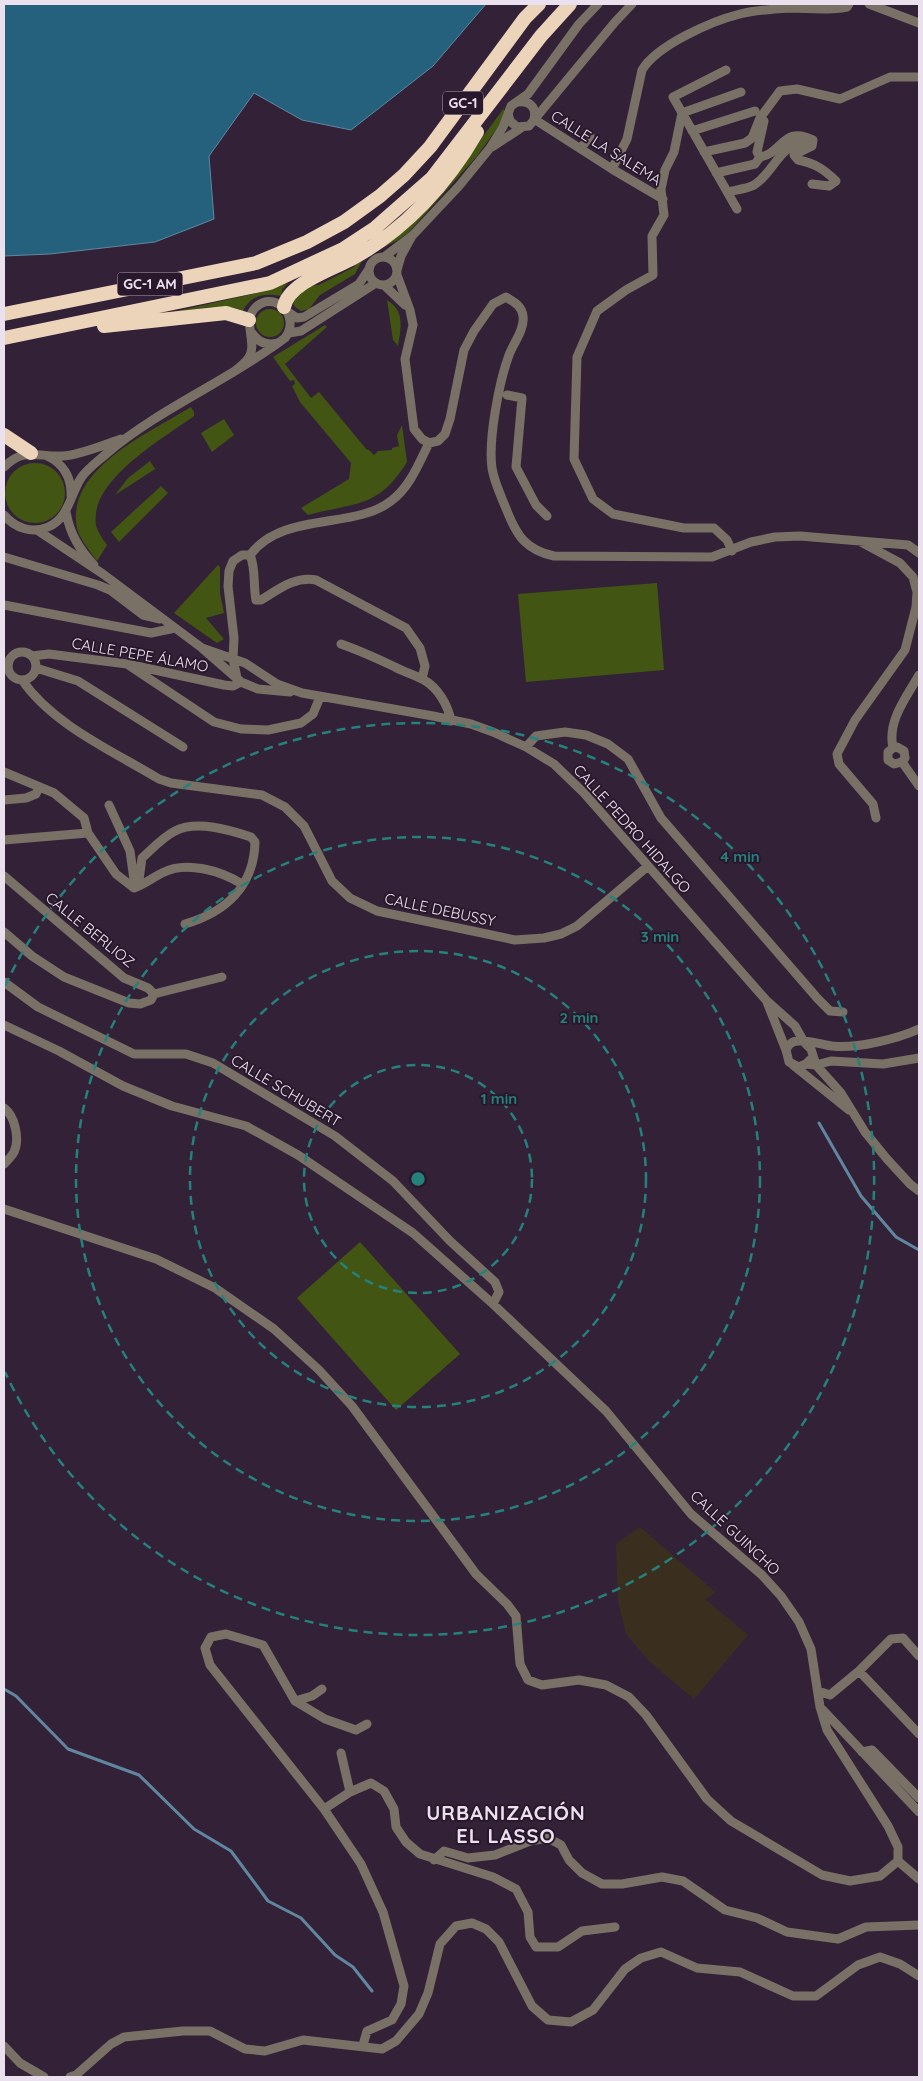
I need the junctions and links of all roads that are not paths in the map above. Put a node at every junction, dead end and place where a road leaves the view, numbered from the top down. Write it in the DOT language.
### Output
graph roads {
  1 [pos="539,4"];
  2 [pos="570,4"];
  3 [pos="598,4"];
  4 [pos="632,4"];
  5 [pos="849,4"];
  6 [pos="869,4"];
  7 [pos="919,23"];
  8 [pos="726,70"];
  9 [pos="919,77"];
  10 [pos="541,78"];
  11 [pos="741,92"];
  12 [pos="494,97"];
  13 [pos="551,98"];
  14 [pos="517,102"];
  15 [pos="771,103"];
  16 [pos="531,105"];
  17 [pos="755,111"];
  18 [pos="508,113"];
  19 [pos="682,113"];
  20 [pos="534,119"];
  21 [pos="521,128"];
  22 [pos="692,131"];
  23 [pos="590,136"];
  24 [pos="812,146"];
  25 [pos="490,148"];
  26 [pos="581,148"];
  27 [pos="704,152"];
  28 [pos="760,157"];
  29 [pos="612,169"];
  30 [pos="716,173"];
  31 [pos="812,184"];
  32 [pos="727,192"];
  33 [pos="663,199"];
  34 [pos="737,209"];
  35 [pos="413,235"];
  36 [pos="294,247"];
  37 [pos="384,257"];
  38 [pos="304,268"];
  39 [pos="370,270"];
  40 [pos="397,273"];
  41 [pos="380,284"];
  42 [pos="286,310"];
  43 [pos="410,310"];
  44 [pos="4,314"];
  45 [pos="250,327"];
  46 [pos="34,331"];
  47 [pos="288,333"];
  48 [pos="4,338"];
  49 [pos="280,342"];
  50 [pos="232,373"];
  51 [pos="507,395"];
  52 [pos="4,435"];
  53 [pos="127,437"];
  54 [pos="429,443"];
  55 [pos="35,454"];
  56 [pos="4,467"];
  57 [pos="71,500"];
  58 [pos="66,512"];
  59 [pos="4,515"];
  60 [pos="547,516"];
  61 [pos="4,526"];
  62 [pos="19,527"];
  63 [pos="37,530"];
  64 [pos="856,540"];
  65 [pos="732,551"];
  66 [pos="919,553"];
  67 [pos="250,555"];
  68 [pos="4,557"];
  69 [pos="103,574"];
  70 [pos="4,605"];
  71 [pos="165,621"];
  72 [pos="175,628"];
  73 [pos="234,638"];
  74 [pos="341,644"];
  75 [pos="202,648"];
  76 [pos="7,655"];
  77 [pos="220,655"];
  78 [pos="32,656"];
  79 [pos="233,659"];
  80 [pos="127,664"];
  81 [pos="36,668"];
  82 [pos="6,672"];
  83 [pos="263,675"];
  84 [pos="919,675"];
  85 [pos="422,679"];
  86 [pos="22,680"];
  87 [pos="239,680"];
  88 [pos="258,689"];
  89 [pos="302,693"];
  90 [pos="320,697"];
  91 [pos="452,721"];
  92 [pos="183,747"];
  93 [pos="526,747"];
  94 [pos="4,772"];
  95 [pos="919,786"];
  96 [pos="39,787"];
  97 [pos="4,800"];
  98 [pos="109,805"];
  99 [pos="876,818"];
  100 [pos="88,832"];
  101 [pos="4,840"];
  102 [pos="648,866"];
  103 [pos="4,876"];
  104 [pos="242,884"];
  105 [pos="134,888"];
  106 [pos="185,924"];
  107 [pos="4,932"];
  108 [pos="222,978"];
  109 [pos="4,982"];
  110 [pos="154,994"];
  111 [pos="766,1000"];
  112 [pos="843,1012"];
  113 [pos="4,1025"];
  114 [pos="919,1030"];
  115 [pos="804,1042"];
  116 [pos="786,1050"];
  117 [pos="919,1058"];
  118 [pos="811,1064"];
  119 [pos="792,1065"];
  120 [pos="4,1108"];
  121 [pos="856,1116"];
  122 [pos="4,1164"];
  123 [pos="919,1191"];
  124 [pos="4,1209"];
  125 [pos="493,1304"];
  126 [pos="919,1656"];
  127 [pos="859,1671"];
  128 [pos="322,1689"];
  129 [pos="818,1691"];
  130 [pos="295,1701"];
  131 [pos="820,1707"];
  132 [pos="367,1724"];
  133 [pos="919,1734"];
  134 [pos="862,1752"];
  135 [pos="341,1753"];
  136 [pos="350,1792"];
  137 [pos="919,1798"];
  138 [pos="324,1809"];
  139 [pos="919,1812"];
  140 [pos="434,1860"];
  141 [pos="898,1861"];
  142 [pos="919,1879"];
  143 [pos="919,1925"];
  144 [pos="615,1927"];
  145 [pos="919,1976"];
  146 [pos="363,2045"];
  147 [pos="4,2046"];
  148 [pos="44,2077"];
  149 [pos="70,2077"];
  1 -- 36 [label="highway, GC-1"];
  2 -- 12 [label="highway, GC-1"];
  3 -- 10 [label="street"];
  4 -- 13 [label="street"];
  5 -- 29 [label="street"];
  6 -- 7 [label="street"];
  8 -- 19 [label="street"];
  9 -- 15 [label="street"];
  10 -- 14 [label="street"];
  10 -- 16 [label="street"];
  11 -- 19 [label="street"];
  12 -- 38 [label="highway, GC-1"];
  12 -- 42 [label="highway"];
  13 -- 16 [label="street"];
  13 -- 20 [label="street"];
  14 -- 16 [label="street"];
  14 -- 18 [label="street"];
  15 -- 27 [label="street"];
  15 -- 28 [label="street"];
  16 -- 20 [label="street"];
  17 -- 22 [label="street"];
  18 -- 21 [label="street"];
  18 -- 25 [label="street"];
  19 -- 22 [label="street"];
  19 -- 33 [label="street"];
  20 -- 21 [label="street"];
  20 -- 26 [label="street, CALLE LA SALEMA"];
  21 -- 25 [label="street"];
  22 -- 27 [label="street"];
  23 -- 26 [label="street"];
  24 -- 28 [label="street"];
  24 -- 31 [label="street"];
  24 -- 32 [label="street"];
  25 -- 35 [label="street"];
  26 -- 29 [label="street, CALLE LA SALEMA"];
  27 -- 30 [label="street"];
  28 -- 30 [label="street"];
  29 -- 33 [label="street, CALLE LA SALEMA"];
  30 -- 32 [label="street"];
  32 -- 34 [label="street"];
  33 -- 65 [label="street"];
  35 -- 37 [label="street"];
  35 -- 40 [label="street"];
  36 -- 44 [label="highway, GC-1 AM"];
  37 -- 39 [label="street"];
  37 -- 40 [label="street"];
  38 -- 46 [label="highway, GC-1 AM"];
  39 -- 41 [label="street"];
  39 -- 42 [label="street"];
  40 -- 41 [label="street"];
  40 -- 43 [label="street"];
  41 -- 43 [label="street"];
  41 -- 47 [label="street"];
  42 -- 45 [label="street"];
  42 -- 47 [label="street"];
  43 -- 54 [label="street"];
  45 -- 46 [label="highway"];
  45 -- 49 [label="street"];
  45 -- 50 [label="street"];
  46 -- 48 [label="highway, GC-1 AM"];
  47 -- 49 [label="street"];
  49 -- 50 [label="street"];
  50 -- 53 [label="street"];
  51 -- 60 [label="street"];
  52 -- 55 [label="highway"];
  53 -- 55 [label="street"];
  53 -- 57 [label="street"];
  54 -- 65 [label="street"];
  54 -- 67 [label="street"];
  55 -- 56 [label="street"];
  55 -- 57 [label="street"];
  57 -- 58 [label="street"];
  58 -- 63 [label="street"];
  58 -- 69 [label="street, CALLE PEDRO HIDALGO"];
  59 -- 62 [label="street"];
  61 -- 62 [label="street"];
  62 -- 63 [label="street"];
  63 -- 69 [label="street, CALLE PEDRO HIDALGO"];
  64 -- 65 [label="street"];
  64 -- 66 [label="street"];
  64 -- 99 [label="street"];
  67 -- 73 [label="street"];
  67 -- 85 [label="street"];
  68 -- 71 [label="street"];
  69 -- 71 [label="street, CALLE PEDRO HIDALGO"];
  70 -- 72 [label="street"];
  71 -- 72 [label="street, CALLE PEDRO HIDALGO"];
  72 -- 75 [label="street, CALLE PEDRO HIDALGO"];
  73 -- 77 [label="street"];
  73 -- 79 [label="street"];
  74 -- 85 [label="street"];
  75 -- 77 [label="street, CALLE PEDRO HIDALGO"];
  75 -- 87 [label="street, CALLE PEDRO HIDALGO"];
  76 -- 78 [label="street"];
  76 -- 82 [label="street"];
  77 -- 79 [label="street, CALLE PEDRO HIDALGO"];
  78 -- 80 [label="street, CALLE PEPE ÁLAMO"];
  78 -- 81 [label="street"];
  79 -- 83 [label="street, CALLE PEDRO HIDALGO"];
  79 -- 87 [label="street"];
  80 -- 87 [label="street, CALLE PEPE ÁLAMO"];
  80 -- 90 [label="street"];
  81 -- 86 [label="street"];
  81 -- 92 [label="street"];
  82 -- 86 [label="street"];
  83 -- 88 [label="street"];
  83 -- 89 [label="street, CALLE PEDRO HIDALGO"];
  84 -- 95 [label="street"];
  85 -- 91 [label="street"];
  86 -- 102 [label="street, CALLE DEBUSSY"];
  87 -- 88 [label="street, CALLE PEDRO HIDALGO"];
  88 -- 89 [label="street, CALLE PEDRO HIDALGO"];
  89 -- 90 [label="street, CALLE PEDRO HIDALGO"];
  90 -- 91 [label="street, CALLE PEDRO HIDALGO"];
  91 -- 93 [label="street, CALLE PEDRO HIDALGO"];
  93 -- 102 [label="street, CALLE PEDRO HIDALGO"];
  93 -- 112 [label="street"];
  94 -- 96 [label="street"];
  96 -- 97 [label="street"];
  96 -- 100 [label="street"];
  98 -- 105 [label="street"];
  100 -- 101 [label="street"];
  100 -- 105 [label="street"];
  102 -- 111 [label="street, CALLE PEDRO HIDALGO"];
  103 -- 110 [label="street, CALLE BERLIOZ"];
  104 -- 105 [label="street"];
  104 -- 105 [label="street"];
  104 -- 106 [label="street"];
  107 -- 110 [label="street"];
  108 -- 110 [label="street"];
  109 -- 125 [label="street, CALLE SCHUBERT"];
  111 -- 115 [label="street"];
  111 -- 116 [label="street"];
  113 -- 125 [label="street, CALLE GUINCHO"];
  114 -- 115 [label="street"];
  115 -- 116 [label="street"];
  115 -- 118 [label="street"];
  116 -- 119 [label="street"];
  117 -- 118 [label="street"];
  118 -- 119 [label="street"];
  118 -- 121 [label="street"];
  119 -- 121 [label="street"];
  120 -- 122 [label="street"];
  121 -- 123 [label="street"];
  124 -- 141 [label="street"];
  125 -- 129 [label="street, CALLE GUINCHO"];
  126 -- 127 [label="street"];
  127 -- 129 [label="street"];
  127 -- 133 [label="street"];
  128 -- 130 [label="street"];
  129 -- 131 [label="street, CALLE GUINCHO"];
  130 -- 132 [label="street"];
  130 -- 138 [label="street"];
  131 -- 134 [label="street"];
  131 -- 141 [label="street"];
  134 -- 137 [label="street"];
  134 -- 139 [label="street"];
  135 -- 136 [label="street"];
  136 -- 138 [label="street"];
  136 -- 140 [label="street"];
  138 -- 146 [label="street"];
  140 -- 143 [label="street"];
  140 -- 144 [label="street"];
  141 -- 142 [label="street"];
  145 -- 146 [label="street"];
  146 -- 149 [label="street"];
  147 -- 148 [label="street"];
}
